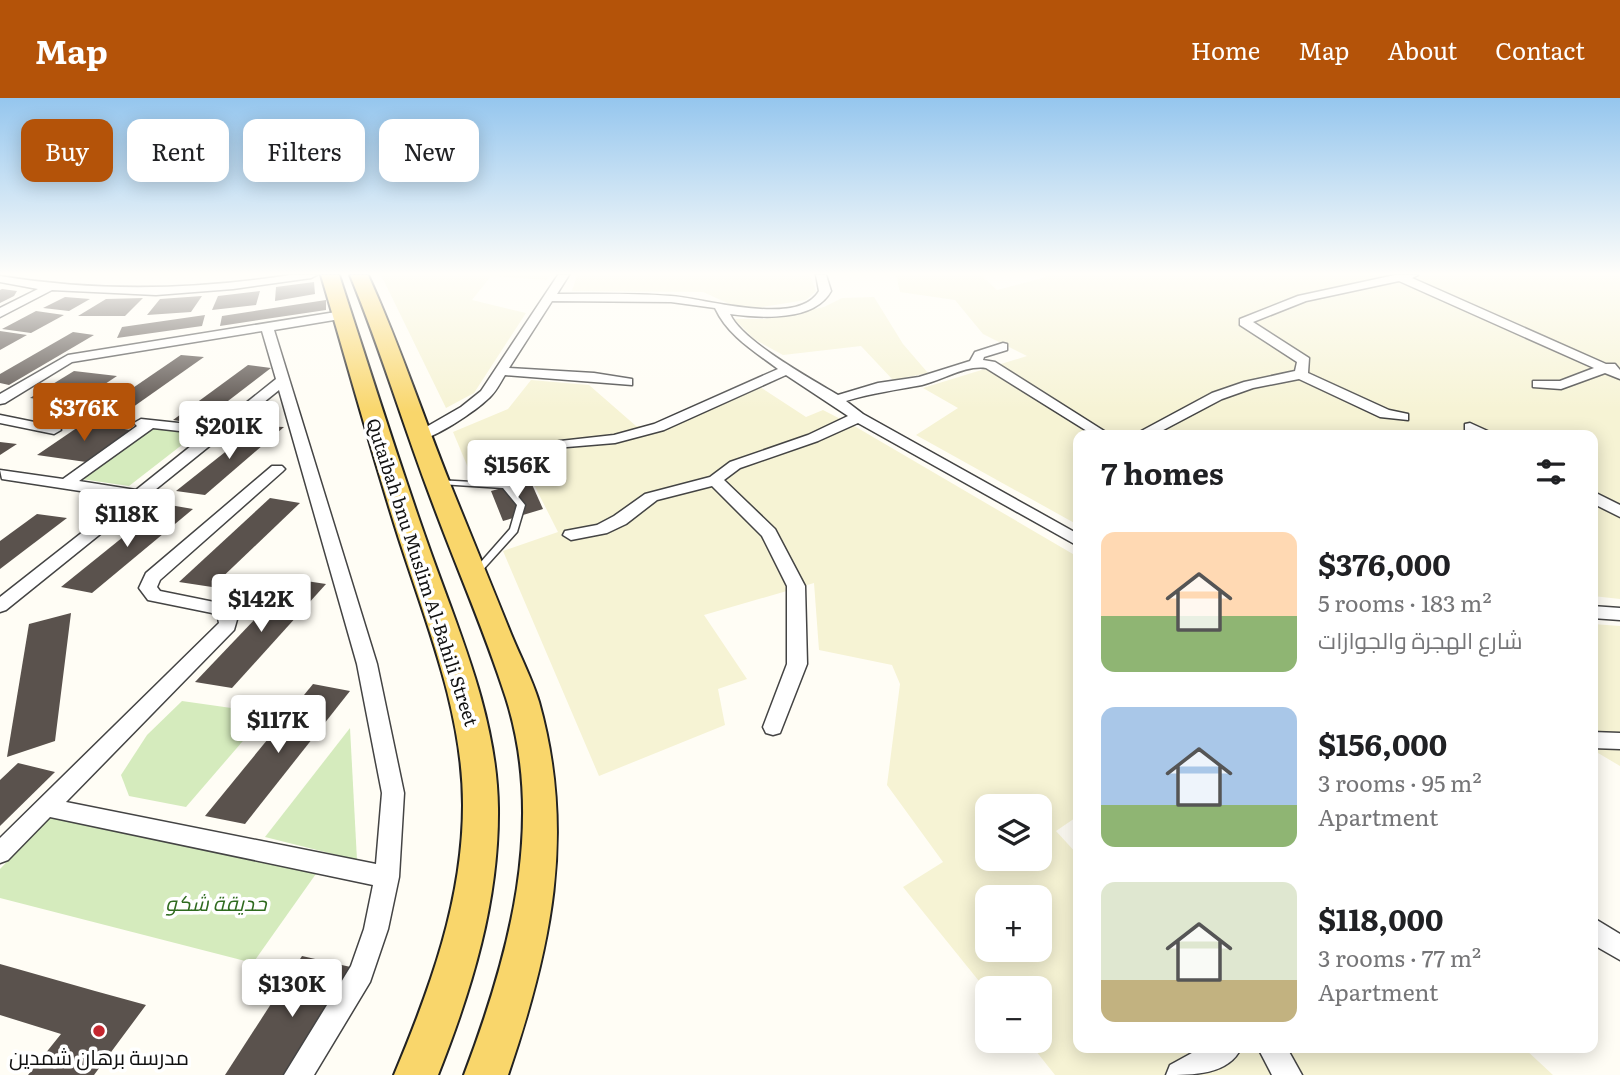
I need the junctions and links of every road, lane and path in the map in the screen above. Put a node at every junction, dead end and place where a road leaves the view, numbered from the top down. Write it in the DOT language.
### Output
graph roads {
  1 [pos="310,321"];
  2 [pos="344,321"];
  3 [pos="379,321"];
  4 [pos="533,321"];
  5 [pos="727,321"];
  6 [pos="1247,321"];
  7 [pos="1500,321"];
  8 [pos="267,328"];
  9 [pos="1003,346"];
  10 [pos="976,363"];
  11 [pos="1620,363"];
  12 [pos="1605,369"];
  13 [pos="787,370"];
  14 [pos="500,371"];
  15 [pos="1301,375"];
  16 [pos="1620,375"];
  17 [pos="282,381"];
  18 [pos="626,382"];
  19 [pos="1538,384"];
  20 [pos="0,400"];
  21 [pos="836,400"];
  22 [pos="858,417"];
  23 [pos="1403,417"];
  24 [pos="0,419"];
  25 [pos="1470,427"];
  26 [pos="54,430"];
  27 [pos="1096,430"];
  28 [pos="1154,430"];
  29 [pos="1476,430"];
  30 [pos="217,431"];
  31 [pos="419,437"];
  32 [pos="560,445"];
  33 [pos="276,468"];
  34 [pos="2,474"];
  35 [pos="715,480"];
  36 [pos="436,481"];
  37 [pos="65,484"];
  38 [pos="139,495"];
  39 [pos="1598,499"];
  40 [pos="1620,512"];
  41 [pos="571,536"];
  42 [pos="1073,538"];
  43 [pos="473,575"];
  44 [pos="0,606"];
  45 [pos="1598,612"];
  46 [pos="1620,614"];
  47 [pos="773,727"];
  48 [pos="1598,740"];
  49 [pos="1620,740"];
  50 [pos="46,807"];
  51 [pos="0,853"];
  52 [pos="387,877"];
  53 [pos="1598,933"];
  54 [pos="1620,948"];
  55 [pos="1219,1053"];
  56 [pos="1274,1053"];
  57 [pos="298,1075"];
  58 [pos="416,1075"];
  59 [pos="486,1075"];
  60 [pos="1180,1075"];
  61 [pos="1288,1075"];
  1 -- 8 [label="street"];
  2 -- 58 [label="main road, Qutaibah bnu Muslim Al-Bahili Street"];
  3 -- 31 [label="main road"];
  4 -- 14 [label="street"];
  5 -- 13 [label="street"];
  6 -- 15 [label="street"];
  7 -- 12 [label="street"];
  8 -- 17 [label="street"];
  8 -- 20 [label="street"];
  9 -- 10 [label="street"];
  10 -- 21 [label="street"];
  10 -- 27 [label="street"];
  11 -- 12 [label="street"];
  12 -- 16 [label="street"];
  12 -- 19 [label="street"];
  13 -- 21 [label="street"];
  13 -- 32 [label="street"];
  14 -- 18 [label="street"];
  14 -- 31 [label="street"];
  15 -- 23 [label="street"];
  15 -- 28 [label="street"];
  17 -- 30 [label="street"];
  17 -- 52 [label="street"];
  21 -- 22 [label="street"];
  22 -- 35 [label="street"];
  22 -- 42 [label="street"];
  24 -- 26 [label="street"];
  25 -- 29 [label="street"];
  30 -- 37 [label="street"];
  30 -- 38 [label="street"];
  31 -- 36 [label="main road"];
  33 -- 50 [label="street"];
  34 -- 37 [label="street"];
  35 -- 41 [label="street"];
  35 -- 47 [label="street"];
  36 -- 43 [label="main road"];
  36 -- 43 [label="lane"];
  37 -- 38 [label="street"];
  38 -- 44 [label="street"];
  39 -- 40 [label="street"];
  43 -- 59 [label="main road"];
  45 -- 46 [label="street"];
  48 -- 49 [label="street"];
  50 -- 51 [label="street"];
  50 -- 52 [label="street"];
  52 -- 57 [label="street"];
  53 -- 54 [label="street"];
  55 -- 60 [label="street"];
  56 -- 61 [label="street"];
}
